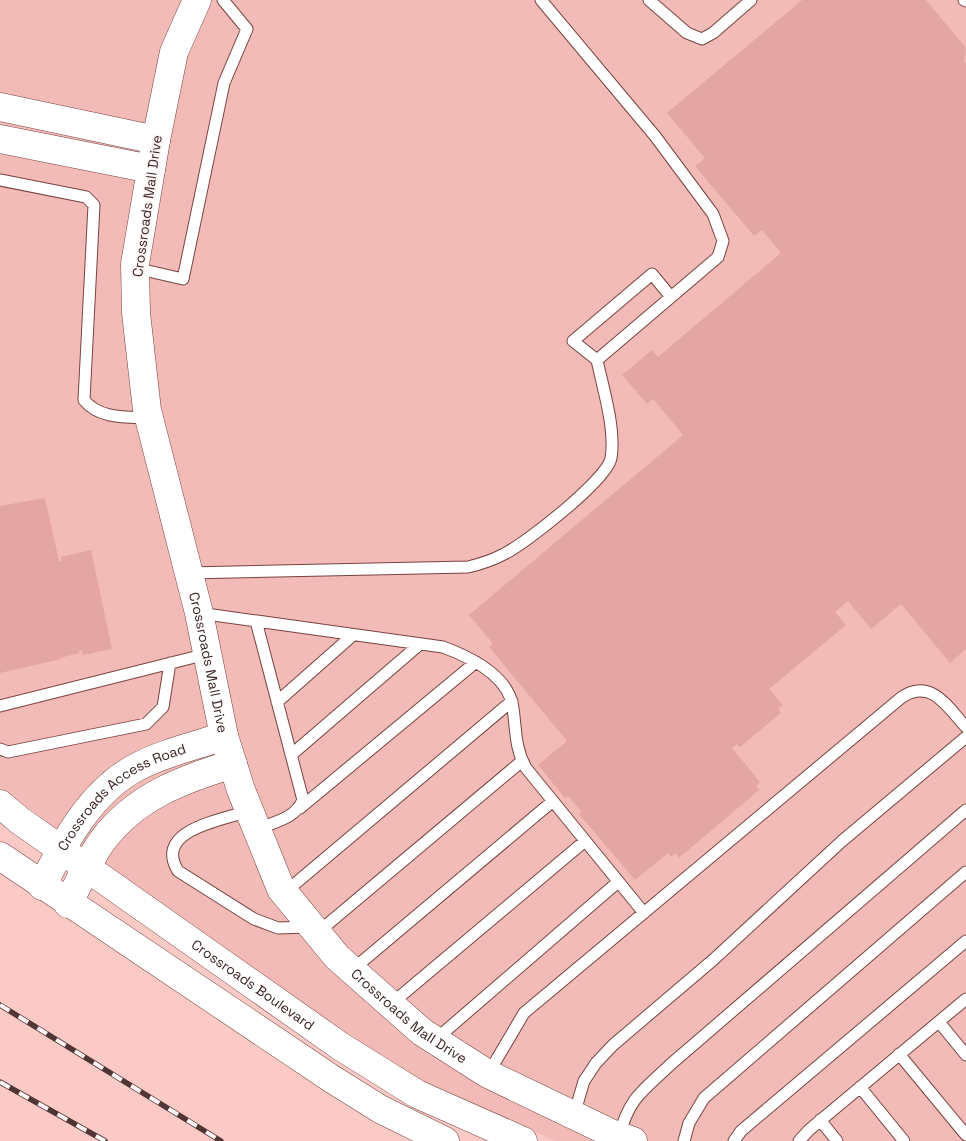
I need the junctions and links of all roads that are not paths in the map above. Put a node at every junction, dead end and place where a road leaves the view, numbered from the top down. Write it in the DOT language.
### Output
graph roads {
  1 [pos="197,0"];
  2 [pos="223,0"];
  3 [pos="541,0"];
  4 [pos="649,0"];
  5 [pos="752,0"];
  6 [pos="0,107"];
  7 [pos="0,139"];
  8 [pos="156,140"];
  9 [pos="151,169"];
  10 [pos="0,180"];
  11 [pos="135,268"];
  12 [pos="671,297"];
  13 [pos="597,360"];
  14 [pos="149,418"];
  15 [pos="188,573"];
  16 [pos="198,613"];
  17 [pos="256,621"];
  18 [pos="353,635"];
  19 [pos="420,644"];
  20 [pos="207,654"];
  21 [pos="476,662"];
  22 [pos="170,663"];
  23 [pos="512,701"];
  24 [pos="277,702"];
  25 [pos="0,706"];
  26 [pos="966,727"];
  27 [pos="224,736"];
  28 [pos="966,737"];
  29 [pos="0,750"];
  30 [pos="291,755"];
  31 [pos="522,761"];
  32 [pos="232,764"];
  33 [pos="552,801"];
  34 [pos="0,804"];
  35 [pos="300,808"];
  36 [pos="966,810"];
  37 [pos="253,820"];
  38 [pos="585,841"];
  39 [pos="61,848"];
  40 [pos="0,856"];
  41 [pos="88,867"];
  42 [pos="966,872"];
  43 [pos="618,882"];
  44 [pos="42,886"];
  45 [pos="284,893"];
  46 [pos="68,904"];
  47 [pos="644,913"];
  48 [pos="314,929"];
  49 [pos="966,941"];
  50 [pos="352,970"];
  51 [pos="966,999"];
  52 [pos="391,1004"];
  53 [pos="939,1022"];
  54 [pos="435,1040"];
  55 [pos="899,1054"];
  56 [pos="966,1055"];
  57 [pos="488,1074"];
  58 [pos="860,1087"];
  59 [pos="574,1115"];
  60 [pos="820,1120"];
  61 [pos="966,1135"];
  62 [pos="626,1139"];
  63 [pos="445,1141"];
  64 [pos="523,1141"];
  65 [pos="684,1141"];
  66 [pos="734,1141"];
  67 [pos="799,1141"];
  68 [pos="837,1141"];
  69 [pos="904,1141"];
  1 -- 8 [label="street, Crossroads Mall Drive"];
  2 -- 11 [label="lane"];
  3 -- 12 [label="lane"];
  4 -- 5 [label="lane"];
  6 -- 8 [label="street"];
  7 -- 9 [label="street"];
  8 -- 9 [label="street, Crossroads Mall Drive"];
  9 -- 11 [label="street, Crossroads Mall Drive"];
  10 -- 14 [label="lane"];
  11 -- 14 [label="street, Crossroads Mall Drive"];
  12 -- 13 [label="lane"];
  12 -- 13 [label="lane"];
  13 -- 15 [label="lane"];
  14 -- 15 [label="street, Crossroads Mall Drive"];
  15 -- 16 [label="street, Crossroads Mall Drive"];
  16 -- 17 [label="lane"];
  16 -- 20 [label="street, Crossroads Mall Drive"];
  17 -- 18 [label="lane"];
  17 -- 24 [label="lane"];
  18 -- 19 [label="lane"];
  18 -- 24 [label="lane"];
  19 -- 21 [label="lane"];
  19 -- 30 [label="lane"];
  20 -- 22 [label="lane"];
  20 -- 27 [label="street, Crossroads Mall Drive"];
  21 -- 23 [label="lane"];
  21 -- 35 [label="lane"];
  22 -- 25 [label="lane"];
  22 -- 29 [label="lane"];
  23 -- 31 [label="lane"];
  23 -- 45 [label="lane"];
  24 -- 30 [label="lane"];
  26 -- 47 [label="lane"];
  27 -- 32 [label="street, Crossroads Mall Drive"];
  27 -- 39 [label="street, Crossroads Access Road"];
  28 -- 59 [label="lane"];
  30 -- 35 [label="lane"];
  31 -- 33 [label="lane"];
  31 -- 48 [label="lane"];
  32 -- 37 [label="street, Crossroads Mall Drive"];
  32 -- 41 [label="street, Crossroads Access Road"];
  33 -- 38 [label="lane"];
  33 -- 50 [label="lane"];
  34 -- 39 [label="street, Crossroads Boulevard"];
  35 -- 37 [label="lane"];
  36 -- 62 [label="lane"];
  37 -- 45 [label="street, Crossroads Mall Drive"];
  37 -- 48 [label="lane"];
  38 -- 43 [label="lane"];
  38 -- 52 [label="lane"];
  39 -- 41 [label="street, Crossroads Boulevard"];
  39 -- 44 [label="street, Crossroads Access Road"];
  40 -- 44 [label="street"];
  41 -- 46 [label="street, Crossroads Access Road"];
  41 -- 64 [label="street, Crossroads Boulevard"];
  42 -- 65 [label="lane"];
  43 -- 47 [label="lane"];
  43 -- 54 [label="lane"];
  44 -- 46 [label="street"];
  45 -- 48 [label="street, Crossroads Mall Drive"];
  46 -- 63 [label="street"];
  47 -- 57 [label="lane"];
  48 -- 50 [label="street, Crossroads Mall Drive"];
  49 -- 66 [label="lane"];
  50 -- 52 [label="street, Crossroads Mall Drive"];
  51 -- 53 [label="lane"];
  52 -- 54 [label="street, Crossroads Mall Drive"];
  53 -- 55 [label="lane"];
  53 -- 56 [label="lane"];
  54 -- 57 [label="street, Crossroads Mall Drive"];
  55 -- 58 [label="lane"];
  55 -- 61 [label="lane"];
  57 -- 59 [label="street, Crossroads Mall Drive"];
  58 -- 60 [label="lane"];
  58 -- 69 [label="lane"];
  59 -- 62 [label="street, Crossroads Mall Drive"];
  60 -- 67 [label="lane"];
  60 -- 68 [label="lane"];
}
